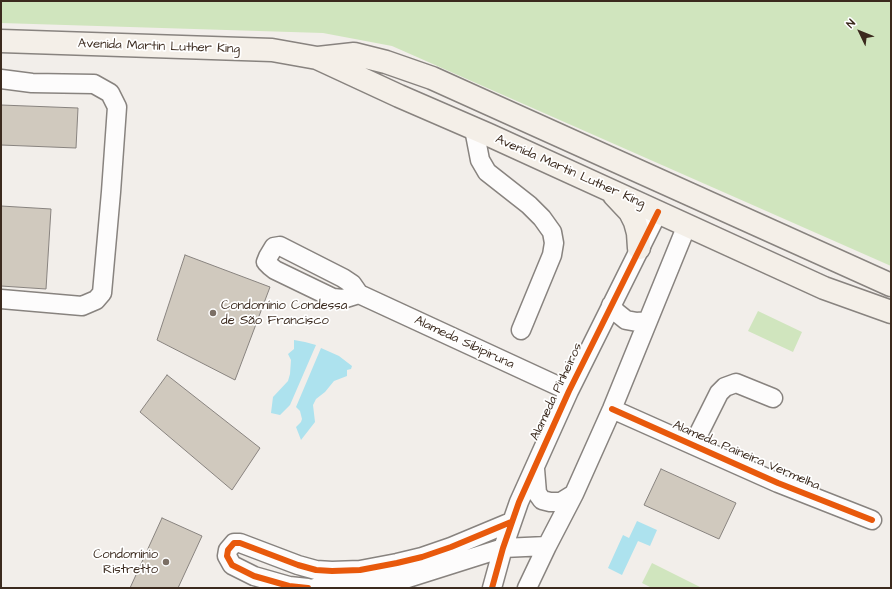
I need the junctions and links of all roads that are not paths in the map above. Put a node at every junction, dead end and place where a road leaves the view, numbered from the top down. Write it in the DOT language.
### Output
graph roads {
  1 [pos="1,41"];
  2 [pos="317,58"];
  3 [pos="418,73"];
  4 [pos="1,79"];
  5 [pos="416,103"];
  6 [pos="474,129"];
  7 [pos="607,189"];
  8 [pos="678,192"];
  9 [pos="658,212"];
  10 [pos="686,225"];
  11 [pos="639,248"];
  12 [pos="891,285"];
  13 [pos="359,294"];
  14 [pos="1,299"];
  15 [pos="611,305"];
  16 [pos="891,312"];
  17 [pos="648,321"];
  18 [pos="521,330"];
  19 [pos="569,391"];
  20 [pos="774,398"];
  21 [pos="612,409"];
  22 [pos="693,445"];
  23 [pos="535,468"];
  24 [pos="574,494"];
  25 [pos="872,520"];
  26 [pos="511,522"];
  27 [pos="547,546"];
  28 [pos="503,548"];
  29 [pos="266,552"];
  30 [pos="298,565"];
  31 [pos="251,582"];
  32 [pos="289,586"];
  33 [pos="308,588"];
  34 [pos="314,588"];
  35 [pos="492,588"];
  36 [pos="527,588"];
  1 -- 2 [label="main road, Avenida Martin Luther King"];
  2 -- 3 [label="main road, Avenida Martin Luther King"];
  2 -- 5 [label="main road, Avenida Martin Luther King"];
  3 -- 5 [label="main road"];
  3 -- 8 [label="main road, Avenida Martin Luther King"];
  4 -- 14 [label="street"];
  5 -- 6 [label="main road, Avenida Martin Luther King"];
  6 -- 7 [label="main road, Avenida Martin Luther King"];
  6 -- 18 [label="street"];
  7 -- 9 [label="main road, Avenida Martin Luther King"];
  7 -- 11 [label="main road"];
  8 -- 9 [label="main road"];
  8 -- 10 [label="main road"];
  8 -- 12 [label="main road, Avenida Martin Luther King"];
  9 -- 10 [label="main road, Avenida Martin Luther King"];
  9 -- 11 [label="street, Alameda Pinheiros"];
  10 -- 16 [label="main road, Avenida Martin Luther King"];
  10 -- 17 [label="street"];
  11 -- 15 [label="street, Alameda Pinheiros"];
  13 -- 19 [label="street, Alameda Sibipiruna"];
  15 -- 17 [label="street"];
  15 -- 19 [label="street, Alameda Pinheiros"];
  17 -- 21 [label="street"];
  19 -- 23 [label="street, Alameda Pinheiros"];
  20 -- 22 [label="street"];
  21 -- 22 [label="street, Alameda Paineira Vermelha"];
  21 -- 24 [label="street"];
  22 -- 25 [label="street, Alameda Paineira Vermelha"];
  23 -- 24 [label="street"];
  23 -- 26 [label="street, Alameda Pinheiros"];
  24 -- 27 [label="street"];
  26 -- 28 [label="street, Alameda Pinheiros"];
  26 -- 30 [label="street"];
  27 -- 28 [label="street"];
  27 -- 36 [label="street"];
  28 -- 34 [label="street"];
  28 -- 35 [label="street, Alameda Pinheiros"];
  29 -- 30 [label="street"];
  29 -- 31 [label="street"];
  29 -- 31 [label="street"];
  30 -- 32 [label="street"];
  31 -- 32 [label="street"];
  32 -- 33 [label="street"];
}
